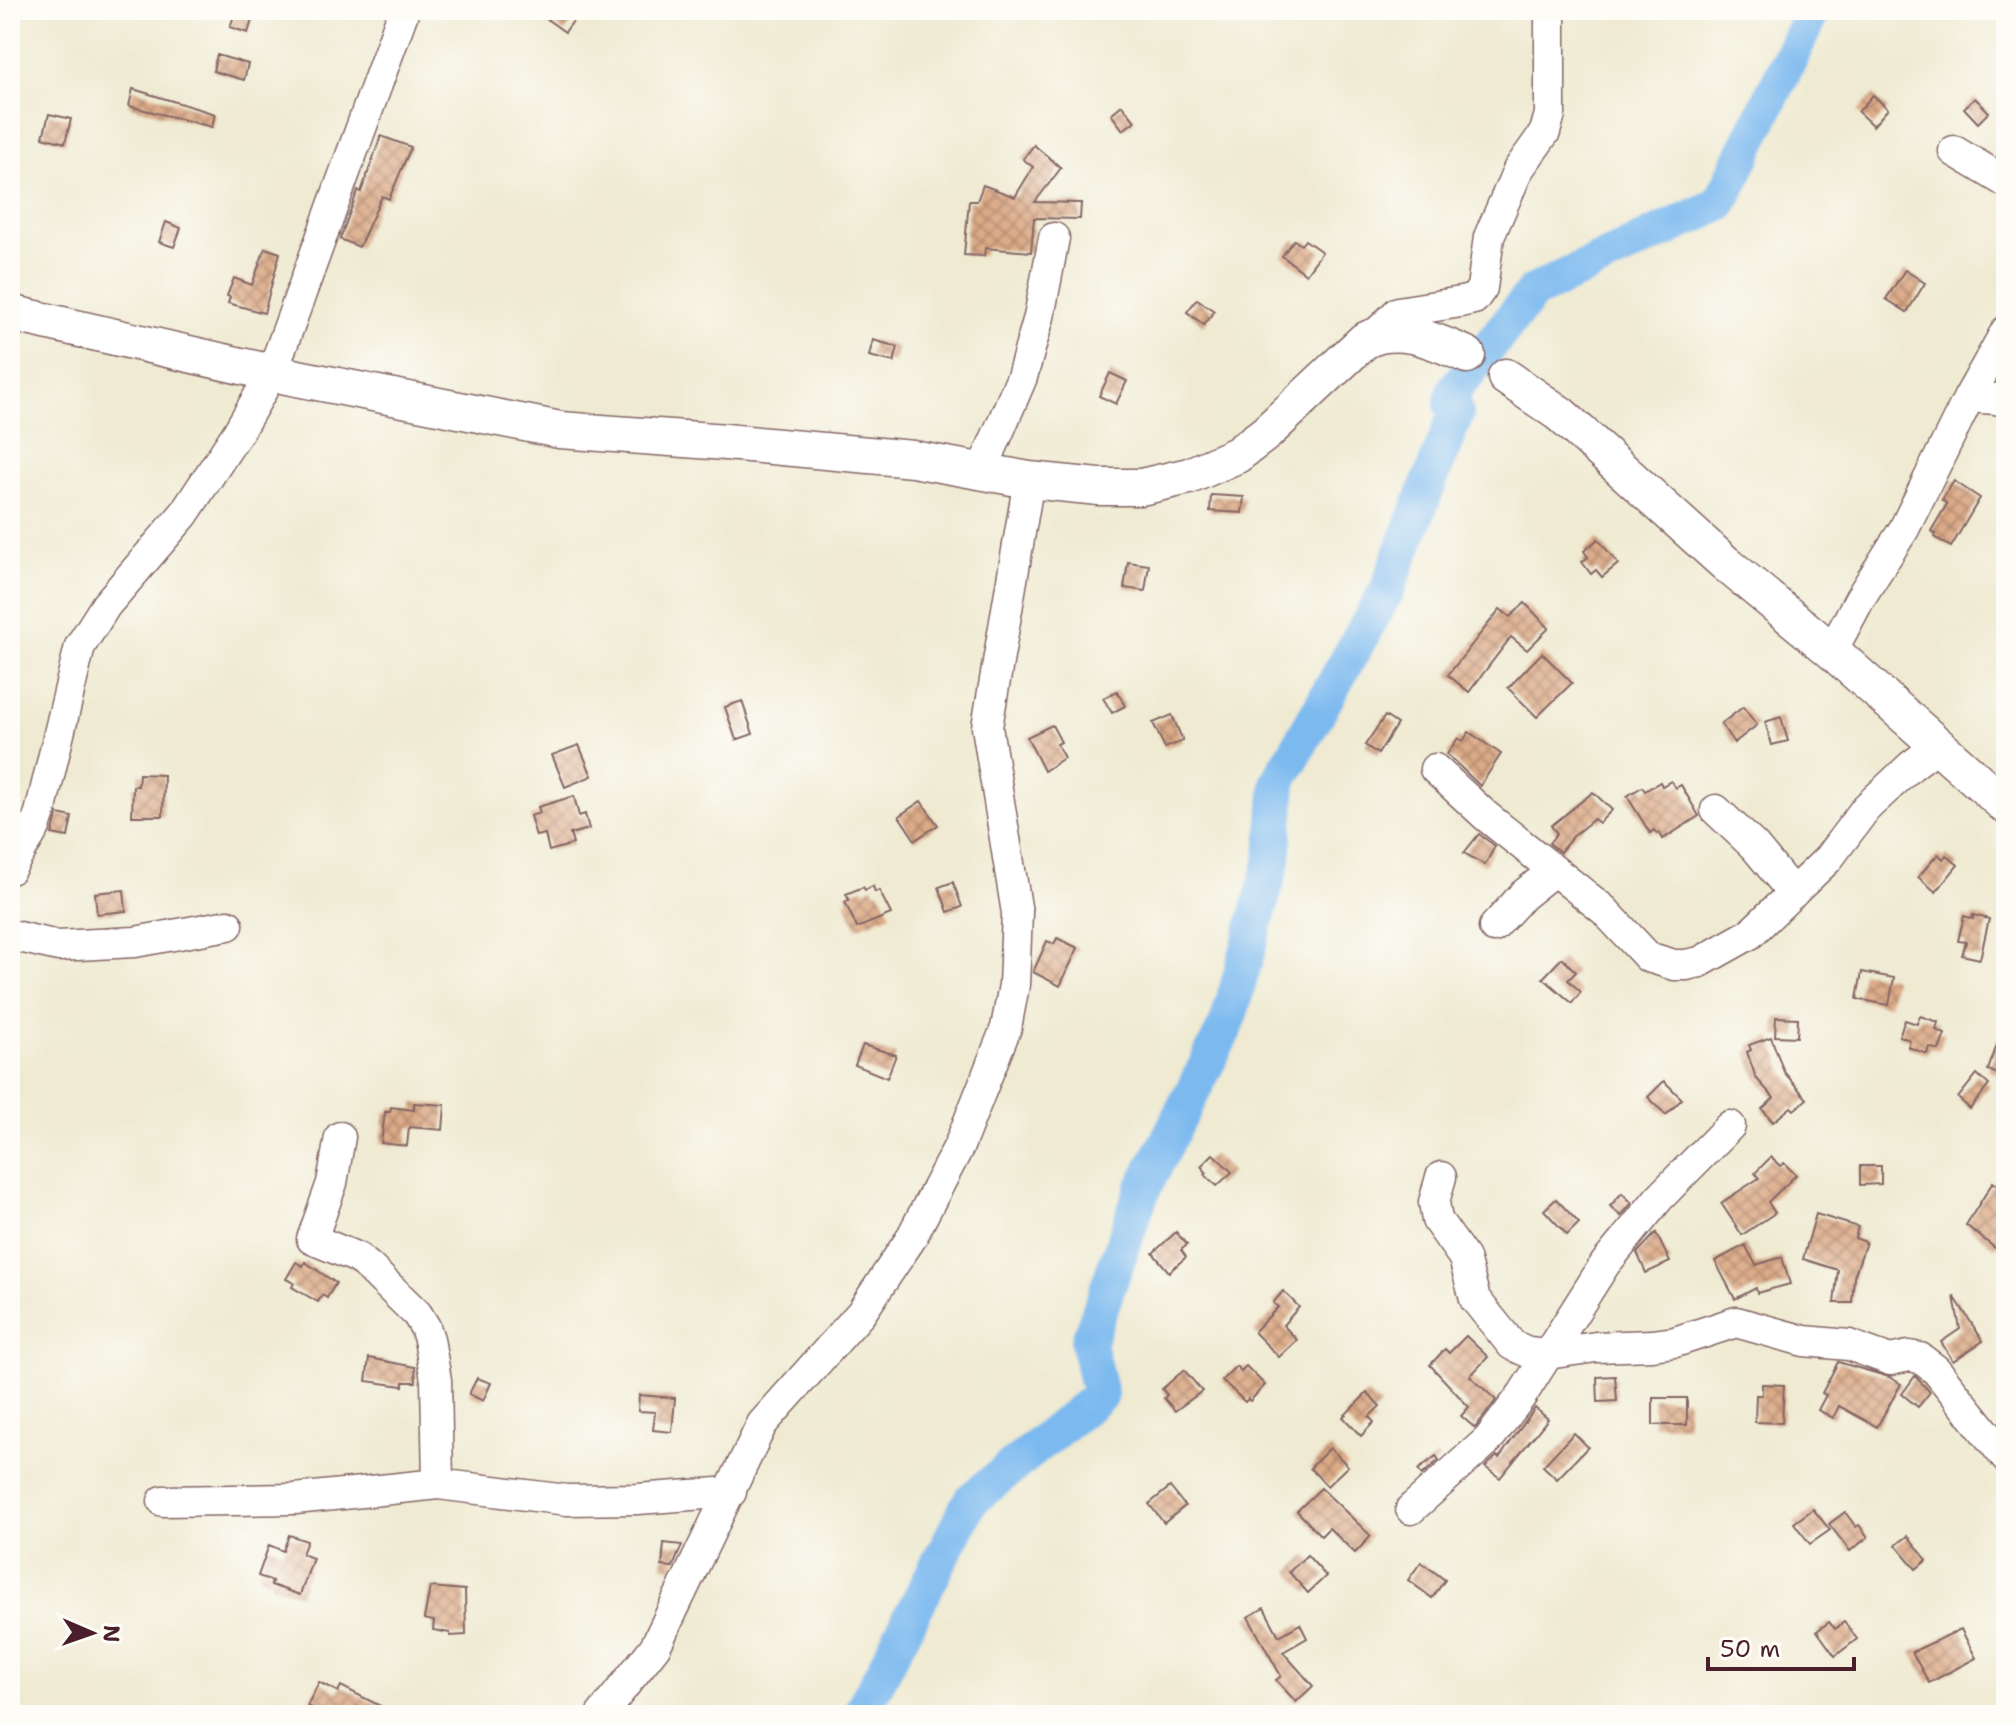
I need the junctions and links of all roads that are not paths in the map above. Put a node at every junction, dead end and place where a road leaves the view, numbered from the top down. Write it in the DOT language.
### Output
graph roads {
  1 [pos="404,10"];
  2 [pos="1550,10"];
  3 [pos="1954,151"];
  4 [pos="2006,182"];
  5 [pos="1054,238"];
  6 [pos="10,313"];
  7 [pos="2006,331"];
  8 [pos="1374,336"];
  9 [pos="1467,355"];
  10 [pos="272,373"];
  11 [pos="1506,377"];
  12 [pos="1969,397"];
  13 [pos="2006,402"];
  14 [pos="981,473"];
  15 [pos="1029,480"];
  16 [pos="1832,651"];
  17 [pos="1939,745"];
  18 [pos="1435,769"];
  19 [pos="2006,806"];
  20 [pos="1716,810"];
  21 [pos="10,869"];
  22 [pos="1553,871"];
  23 [pos="1793,893"];
  24 [pos="228,925"];
  25 [pos="1494,927"];
  26 [pos="10,935"];
  27 [pos="1730,1126"];
  28 [pos="340,1137"];
  29 [pos="1441,1177"];
  30 [pos="1547,1354"];
  31 [pos="2006,1458"];
  32 [pos="438,1484"];
  33 [pos="731,1492"];
  34 [pos="163,1501"];
  35 [pos="1411,1509"];
  36 [pos="601,1715"];
  1 -- 10 [label="street"];
  2 -- 8 [label="street"];
  3 -- 4 [label="street"];
  5 -- 14 [label="street"];
  6 -- 10 [label="main road"];
  7 -- 12 [label="street"];
  8 -- 9 [label="main road"];
  8 -- 15 [label="main road"];
  9 -- 11 [label="street"];
  10 -- 14 [label="main road"];
  10 -- 21 [label="street"];
  11 -- 16 [label="main road"];
  12 -- 13 [label="street"];
  12 -- 16 [label="street"];
  14 -- 15 [label="main road"];
  15 -- 33 [label="street"];
  16 -- 17 [label="main road"];
  17 -- 19 [label="main road"];
  17 -- 23 [label="street"];
  18 -- 22 [label="street"];
  20 -- 23 [label="street"];
  22 -- 23 [label="street"];
  22 -- 25 [label="street"];
  24 -- 26 [label="street"];
  27 -- 30 [label="street"];
  28 -- 32 [label="street"];
  29 -- 30 [label="street"];
  30 -- 31 [label="street"];
  30 -- 35 [label="street"];
  32 -- 33 [label="street"];
  32 -- 34 [label="street"];
  33 -- 36 [label="street"];
}
